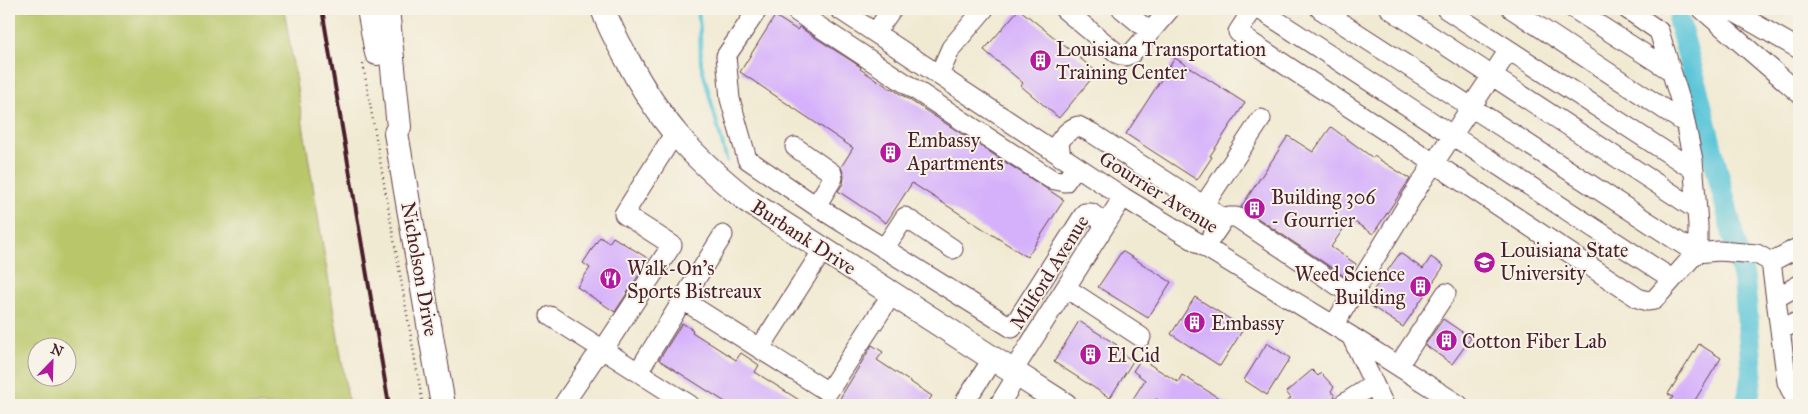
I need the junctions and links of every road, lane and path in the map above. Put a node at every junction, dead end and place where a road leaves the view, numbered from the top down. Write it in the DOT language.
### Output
graph roads {
  1 [pos="370,9"];
  2 [pos="387,9"];
  3 [pos="602,9"];
  4 [pos="758,9"];
  5 [pos="796,9"];
  6 [pos="839,9"];
  7 [pos="892,9"];
  8 [pos="984,9"];
  9 [pos="1064,9"];
  10 [pos="1122,9"];
  11 [pos="1170,9"];
  12 [pos="1253,9"];
  13 [pos="1259,9"];
  14 [pos="1320,9"];
  15 [pos="1390,9"];
  16 [pos="1446,9"];
  17 [pos="1512,9"];
  18 [pos="1574,9"];
  19 [pos="1627,9"];
  20 [pos="1702,9"];
  21 [pos="1729,9"];
  22 [pos="1150,32"];
  23 [pos="875,33"];
  24 [pos="1799,49"];
  25 [pos="1509,50"];
  26 [pos="909,56"];
  27 [pos="362,57"];
  28 [pos="1671,72"];
  29 [pos="939,75"];
  30 [pos="1493,75"];
  31 [pos="895,76"];
  32 [pos="1799,93"];
  33 [pos="978,101"];
  34 [pos="1472,106"];
  35 [pos="1261,119"];
  36 [pos="964,122"];
  37 [pos="1685,123"];
  38 [pos="396,133"];
  39 [pos="674,134"];
  40 [pos="1452,136"];
  41 [pos="795,147"];
  42 [pos="1069,162"];
  43 [pos="1434,163"];
  44 [pos="1694,170"];
  45 [pos="1122,197"];
  46 [pos="1204,205"];
  47 [pos="816,206"];
  48 [pos="1697,210"];
  49 [pos="1224,219"];
  50 [pos="1106,224"];
  51 [pos="723,235"];
  52 [pos="1204,247"];
  53 [pos="1799,247"];
  54 [pos="884,249"];
  55 [pos="953,249"];
  56 [pos="823,250"];
  57 [pos="1696,252"];
  58 [pos="1771,262"];
  59 [pos="1672,279"];
  60 [pos="1799,285"];
  61 [pos="1066,288"];
  62 [pos="1446,293"];
  63 [pos="892,294"];
  64 [pos="1352,296"];
  65 [pos="1776,298"];
  66 [pos="683,300"];
  67 [pos="550,316"];
  68 [pos="1799,321"];
  69 [pos="1334,326"];
  70 [pos="1012,328"];
  71 [pos="1780,330"];
  72 [pos="1351,336"];
  73 [pos="1142,337"];
  74 [pos="1032,342"];
  75 [pos="760,348"];
  76 [pos="603,350"];
  77 [pos="993,358"];
  78 [pos="1792,362"];
  79 [pos="1398,366"];
  80 [pos="638,372"];
  81 [pos="1015,373"];
  82 [pos="1374,384"];
  83 [pos="1797,400"];
  84 [pos="422,405"];
  85 [pos="443,405"];
  86 [pos="563,405"];
  87 [pos="690,405"];
  88 [pos="963,405"];
  89 [pos="999,405"];
  90 [pos="1065,405"];
  91 [pos="1342,405"];
  92 [pos="1384,405"];
  93 [pos="1459,405"];
  1 -- 38 [label="main road, Nicholson Drive"];
  2 -- 38 [label="main road, Nicholson Drive"];
  3 -- 39 [label="main road, Burbank Drive"];
  4 -- 47 [label="street"];
  5 -- 31 [label="street"];
  6 -- 23 [label="street, Gourrier Avenue"];
  7 -- 23 [label="street"];
  8 -- 29 [label="street"];
  9 -- 22 [label="street"];
  10 -- 22 [label="street"];
  11 -- 22 [label="street"];
  12 -- 43 [label="street"];
  13 -- 40 [label="street"];
  14 -- 34 [label="street"];
  15 -- 30 [label="street"];
  16 -- 25 [label="street"];
  17 -- 37 [label="street"];
  18 -- 28 [label="street"];
  19 -- 28 [label="street"];
  20 -- 32 [label="street"];
  21 -- 24 [label="street"];
  23 -- 26 [label="street, Gourrier Avenue"];
  25 -- 30 [label="street"];
  25 -- 44 [label="street"];
  26 -- 29 [label="street, Gourrier Avenue"];
  26 -- 31 [label="street"];
  27 -- 84 [label="path"];
  28 -- 37 [label="street"];
  29 -- 33 [label="street, Gourrier Avenue"];
  30 -- 34 [label="street"];
  30 -- 48 [label="street"];
  31 -- 36 [label="street"];
  33 -- 36 [label="street"];
  33 -- 42 [label="street, Gourrier Avenue"];
  34 -- 40 [label="street"];
  34 -- 57 [label="street"];
  35 -- 46 [label="street"];
  36 -- 42 [label="street"];
  37 -- 44 [label="street"];
  38 -- 85 [label="main road, Nicholson Drive"];
  39 -- 56 [label="main road, Burbank Drive"];
  39 -- 76 [label="street"];
  40 -- 43 [label="street"];
  40 -- 59 [label="street"];
  41 -- 47 [label="street"];
  42 -- 45 [label="street, Gourrier Avenue"];
  42 -- 46 [label="street"];
  43 -- 59 [label="street"];
  43 -- 64 [label="street"];
  44 -- 48 [label="street"];
  45 -- 50 [label="street, Milford Avenue"];
  45 -- 52 [label="street, Gourrier Avenue"];
  46 -- 49 [label="street"];
  47 -- 54 [label="street"];
  48 -- 57 [label="street"];
  49 -- 52 [label="street"];
  49 -- 64 [label="street"];
  50 -- 61 [label="street, Milford Avenue"];
  50 -- 70 [label="street"];
  51 -- 66 [label="street"];
  52 -- 69 [label="street, Gourrier Avenue"];
  53 -- 58 [label="street"];
  54 -- 55 [label="street"];
  54 -- 70 [label="street"];
  56 -- 63 [label="main road, Burbank Drive"];
  56 -- 75 [label="street"];
  57 -- 58 [label="street"];
  57 -- 59 [label="street"];
  58 -- 65 [label="street"];
  60 -- 65 [label="street"];
  61 -- 73 [label="street"];
  61 -- 74 [label="street, Milford Avenue"];
  62 -- 79 [label="street"];
  63 -- 75 [label="street"];
  63 -- 77 [label="main road, Burbank Drive"];
  64 -- 69 [label="street"];
  65 -- 71 [label="street"];
  66 -- 75 [label="street"];
  66 -- 80 [label="street"];
  67 -- 76 [label="street"];
  68 -- 71 [label="street"];
  69 -- 72 [label="street, Gourrier Avenue"];
  70 -- 74 [label="street"];
  71 -- 78 [label="street"];
  72 -- 79 [label="street, Gourrier Avenue"];
  72 -- 82 [label="street"];
  74 -- 81 [label="street, Milford Avenue"];
  76 -- 80 [label="street"];
  76 -- 86 [label="street"];
  77 -- 81 [label="main road, Burbank Drive"];
  77 -- 88 [label="street"];
  78 -- 83 [label="street"];
  79 -- 93 [label="street, Gourrier Avenue"];
  80 -- 87 [label="street"];
  81 -- 89 [label="street, Milford Avenue"];
  81 -- 90 [label="main road, Burbank Drive"];
  82 -- 91 [label="street"];
  82 -- 92 [label="street"];
}
